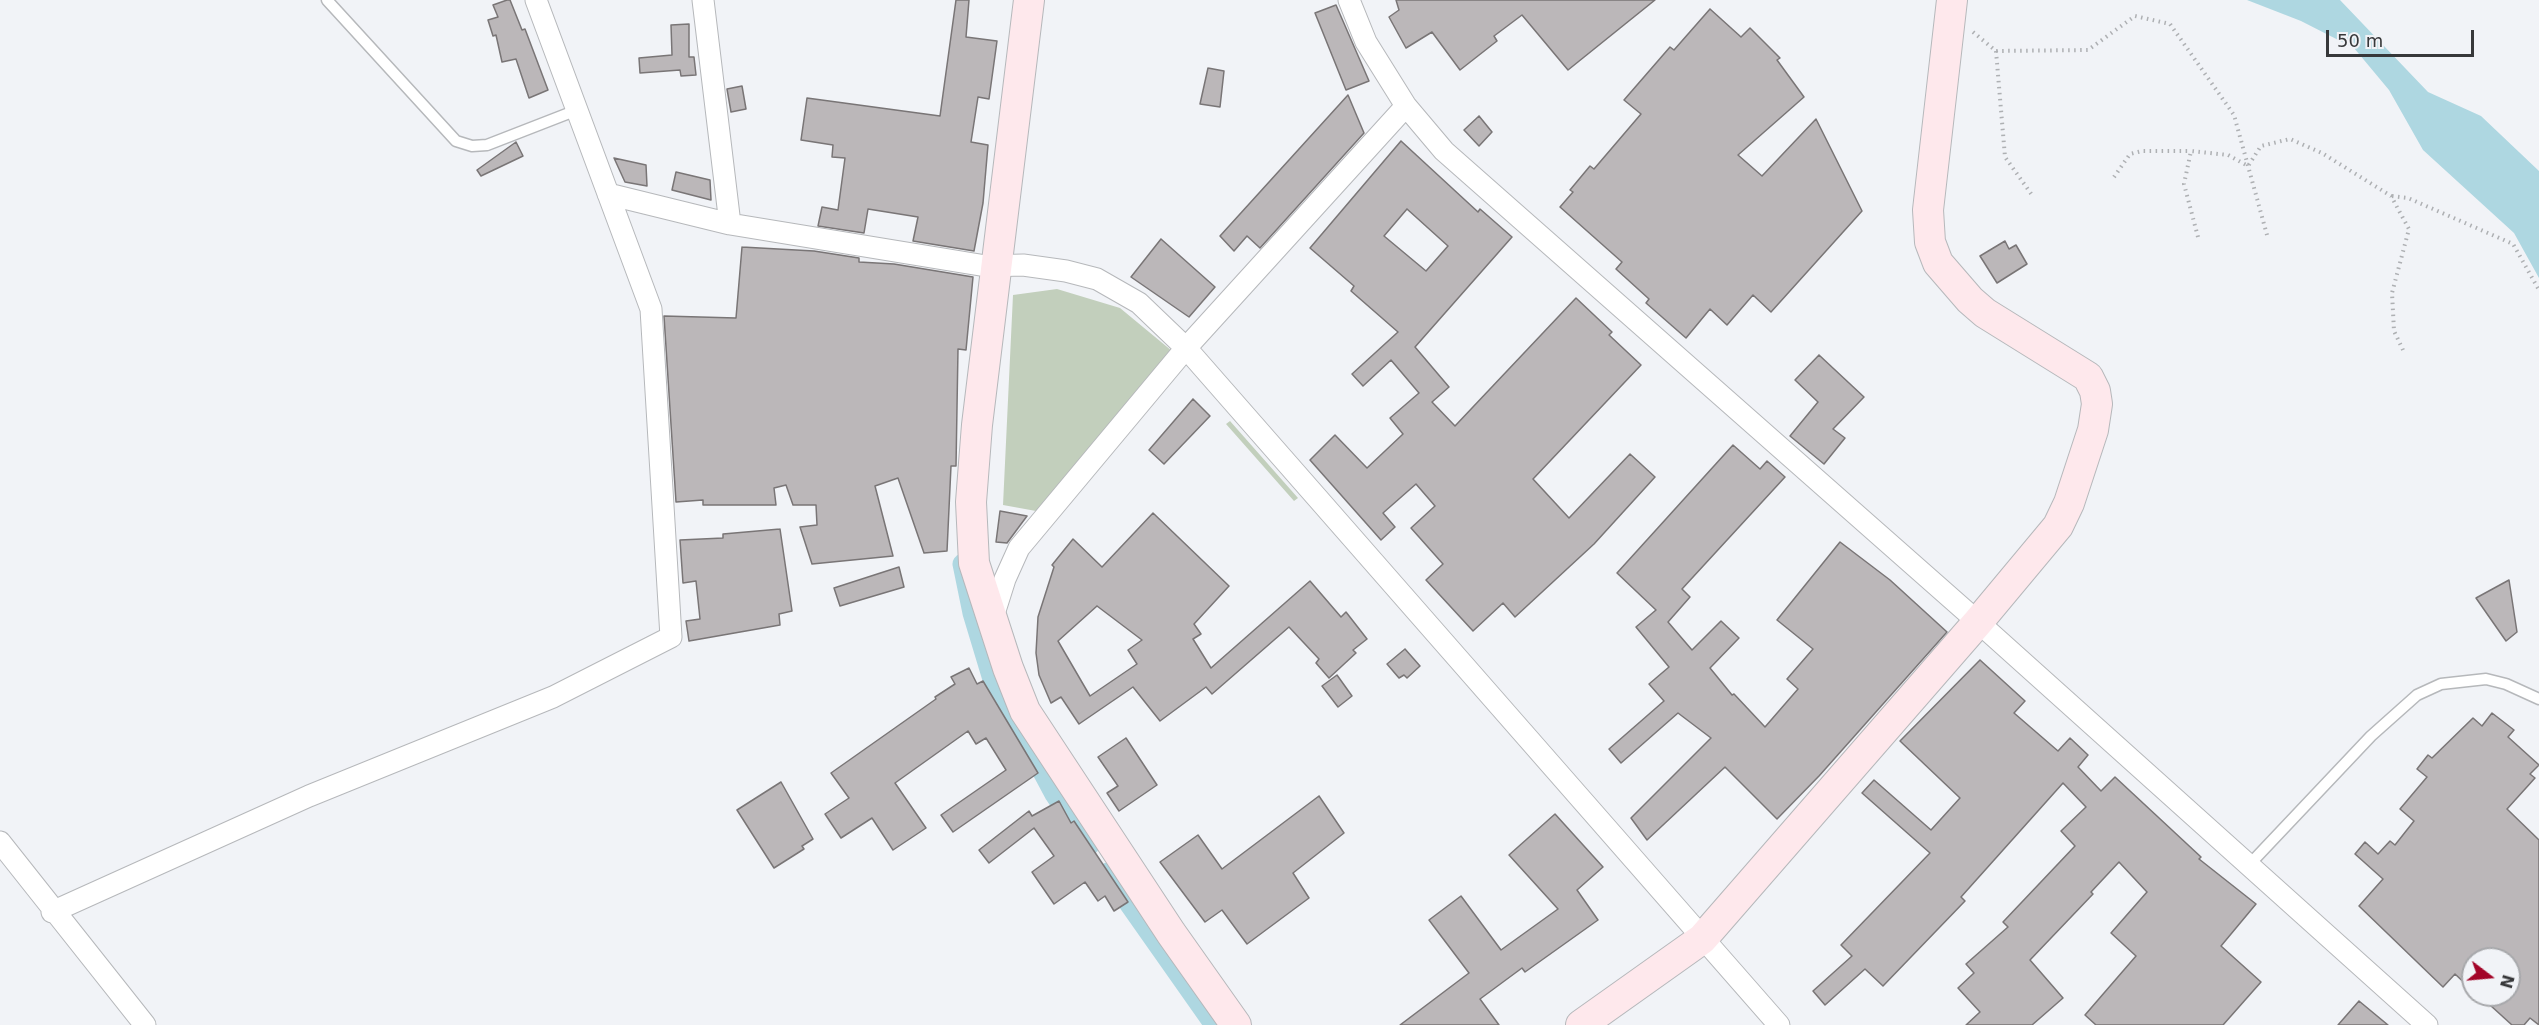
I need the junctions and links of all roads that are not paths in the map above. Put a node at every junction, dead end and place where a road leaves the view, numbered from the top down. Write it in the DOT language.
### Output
graph roads {
  1 [pos="327,0"];
  2 [pos="536,0"];
  3 [pos="703,0"];
  4 [pos="1029,0"];
  5 [pos="1349,0"];
  6 [pos="1952,7"];
  7 [pos="1406,106"];
  8 [pos="577,110"];
  9 [pos="608,194"];
  10 [pos="730,224"];
  11 [pos="998,265"];
  12 [pos="1186,348"];
  13 [pos="992,620"];
  14 [pos="1978,622"];
  15 [pos="2539,699"];
  16 [pos="0,842"];
  17 [pos="2249,865"];
  18 [pos="52,912"];
  19 [pos="1702,939"];
  20 [pos="145,1025"];
  21 [pos="1236,1025"];
  22 [pos="1581,1025"];
  23 [pos="1779,1025"];
  24 [pos="2427,1025"];
  1 -- 8 [label="lane"];
  2 -- 8 [label="street"];
  3 -- 10 [label="street"];
  4 -- 11 [label="street"];
  5 -- 7 [label="street"];
  6 -- 14 [label="street"];
  7 -- 12 [label="street"];
  7 -- 14 [label="street"];
  8 -- 9 [label="street"];
  9 -- 10 [label="street"];
  9 -- 18 [label="street"];
  10 -- 11 [label="street"];
  11 -- 12 [label="street"];
  11 -- 13 [label="street"];
  12 -- 13 [label="street"];
  12 -- 19 [label="street"];
  13 -- 21 [label="street"];
  14 -- 17 [label="street"];
  14 -- 19 [label="street"];
  15 -- 17 [label="lane"];
  16 -- 18 [label="street"];
  17 -- 24 [label="street"];
  18 -- 20 [label="street"];
  19 -- 22 [label="street"];
  19 -- 23 [label="street"];
}
